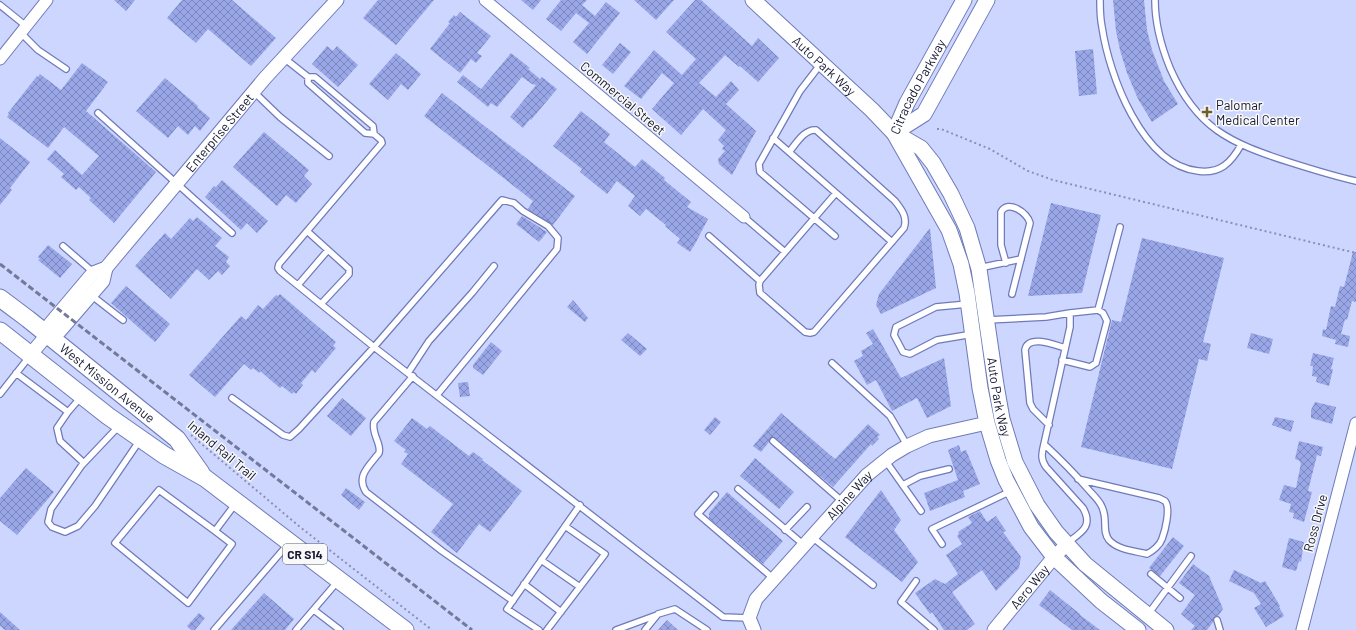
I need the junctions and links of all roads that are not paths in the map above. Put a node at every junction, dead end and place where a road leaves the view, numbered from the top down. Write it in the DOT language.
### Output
graph roads {
  1 [pos="47,0"];
  2 [pos="337,0"];
  3 [pos="485,0"];
  4 [pos="753,0"];
  5 [pos="964,0"];
  6 [pos="987,0"];
  7 [pos="1100,0"];
  8 [pos="1154,0"];
  9 [pos="0,5"];
  10 [pos="24,30"];
  11 [pos="284,58"];
  12 [pos="0,59"];
  13 [pos="822,63"];
  14 [pos="66,69"];
  15 [pos="308,77"];
  16 [pos="253,92"];
  17 [pos="342,100"];
  18 [pos="336,107"];
  19 [pos="98,113"];
  20 [pos="894,133"];
  21 [pos="374,134"];
  22 [pos="773,138"];
  23 [pos="1241,145"];
  24 [pos="789,152"];
  25 [pos="329,156"];
  26 [pos="1356,181"];
  27 [pos="177,183"];
  28 [pos="836,193"];
  29 [pos="744,217"];
  30 [pos="814,218"];
  31 [pos="1120,227"];
  32 [pos="307,231"];
  33 [pos="232,233"];
  34 [pos="709,236"];
  35 [pos="835,236"];
  36 [pos="892,242"];
  37 [pos="63,246"];
  38 [pos="328,250"];
  39 [pos="785,252"];
  40 [pos="1021,260"];
  41 [pos="1006,263"];
  42 [pos="494,266"];
  43 [pos="106,268"];
  44 [pos="979,269"];
  45 [pos="93,273"];
  46 [pos="760,281"];
  47 [pos="298,285"];
  48 [pos="1012,294"];
  49 [pos="91,295"];
  50 [pos="0,298"];
  51 [pos="321,304"];
  52 [pos="969,304"];
  53 [pos="1098,310"];
  54 [pos="1070,314"];
  55 [pos="123,320"];
  56 [pos="987,320"];
  57 [pos="0,331"];
  58 [pos="47,334"];
  59 [pos="973,334"];
  60 [pos="374,347"];
  61 [pos="1066,348"];
  62 [pos="30,355"];
  63 [pos="1062,360"];
  64 [pos="832,363"];
  65 [pos="16,373"];
  66 [pos="410,375"];
  67 [pos="0,394"];
  68 [pos="437,395"];
  69 [pos="82,396"];
  70 [pos="232,398"];
  71 [pos="68,412"];
  72 [pos="987,423"];
  73 [pos="1356,423"];
  74 [pos="1048,424"];
  75 [pos="121,425"];
  76 [pos="140,438"];
  77 [pos="773,441"];
  78 [pos="1044,444"];
  79 [pos="907,446"];
  80 [pos="885,460"];
  81 [pos="84,463"];
  82 [pos="949,469"];
  83 [pos="205,478"];
  84 [pos="1078,479"];
  85 [pos="903,485"];
  86 [pos="738,489"];
  87 [pos="1012,491"];
  88 [pos="715,495"];
  89 [pos="236,502"];
  90 [pos="843,502"];
  91 [pos="580,505"];
  92 [pos="807,507"];
  93 [pos="921,511"];
  94 [pos="565,526"];
  95 [pos="785,530"];
  96 [pos="216,531"];
  97 [pos="808,541"];
  98 [pos="289,542"];
  99 [pos="942,544"];
  100 [pos="1067,544"];
  101 [pos="1191,556"];
  102 [pos="1054,557"];
  103 [pos="541,560"];
  104 [pos="1151,574"];
  105 [pos="774,579"];
  106 [pos="340,580"];
  107 [pos="916,581"];
  108 [pos="524,584"];
  109 [pos="873,585"];
  110 [pos="580,587"];
  111 [pos="1167,587"];
  112 [pos="1180,598"];
  113 [pos="512,602"];
  114 [pos="314,610"];
  115 [pos="561,612"];
  116 [pos="657,615"];
  117 [pos="1147,615"];
  118 [pos="1217,620"];
  119 [pos="752,624"];
  120 [pos="1135,629"];
  121 [pos="214,630"];
  122 [pos="296,630"];
  123 [pos="340,630"];
  124 [pos="405,630"];
  125 [pos="539,630"];
  126 [pos="547,630"];
  127 [pos="616,630"];
  128 [pos="645,630"];
  129 [pos="707,630"];
  130 [pos="934,630"];
  131 [pos="994,630"];
  132 [pos="1166,630"];
  133 [pos="1220,630"];
  134 [pos="1302,630"];
  1 -- 10 [label="street"];
  2 -- 11 [label="street, Enterprise Street"];
  3 -- 29 [label="street, Commercial Street"];
  4 -- 13 [label="main road, Auto Park Way"];
  5 -- 20 [label="main road, Citracado Parkway"];
  6 -- 20 [label="main road, Citracado Parkway"];
  7 -- 23 [label="lane"];
  8 -- 23 [label="lane"];
  9 -- 10 [label="lane"];
  10 -- 12 [label="street"];
  10 -- 14 [label="lane"];
  11 -- 15 [label="lane"];
  11 -- 16 [label="street, Enterprise Street"];
  13 -- 20 [label="main road, Auto Park Way"];
  13 -- 22 [label="lane"];
  15 -- 17 [label="lane"];
  15 -- 18 [label="lane"];
  16 -- 25 [label="lane"];
  16 -- 27 [label="street, Enterprise Street"];
  17 -- 18 [label="lane"];
  17 -- 21 [label="lane"];
  18 -- 21 [label="lane"];
  19 -- 27 [label="lane"];
  20 -- 44 [label="main road, Auto Park Way"];
  20 -- 52 [label="main road, Auto Park Way"];
  21 -- 32 [label="lane"];
  22 -- 24 [label="lane"];
  22 -- 30 [label="lane"];
  23 -- 26 [label="lane"];
  24 -- 28 [label="lane"];
  24 -- 36 [label="lane"];
  27 -- 33 [label="lane"];
  27 -- 43 [label="street, Enterprise Street"];
  28 -- 30 [label="lane"];
  28 -- 36 [label="lane"];
  29 -- 39 [label="lane"];
  30 -- 35 [label="lane"];
  30 -- 39 [label="lane"];
  31 -- 53 [label="lane"];
  32 -- 38 [label="lane"];
  32 -- 47 [label="lane"];
  34 -- 46 [label="lane"];
  36 -- 46 [label="lane"];
  37 -- 45 [label="lane"];
  38 -- 47 [label="lane"];
  38 -- 51 [label="lane"];
  39 -- 46 [label="lane"];
  40 -- 41 [label="lane"];
  40 -- 41 [label="lane"];
  40 -- 48 [label="lane"];
  41 -- 44 [label="lane"];
  42 -- 66 [label="lane"];
  43 -- 45 [label="street, Enterprise Street"];
  43 -- 49 [label="street, Enterprise Street"];
  44 -- 56 [label="main road, Auto Park Way"];
  45 -- 58 [label="street, Enterprise Street"];
  47 -- 51 [label="lane"];
  49 -- 55 [label="lane"];
  49 -- 58 [label="street, Enterprise Street"];
  50 -- 58 [label="main road, West Mission Avenue / CR S14"];
  51 -- 60 [label="lane"];
  52 -- 59 [label="main road, Auto Park Way"];
  52 -- 59 [label="lane"];
  53 -- 54 [label="lane"];
  53 -- 63 [label="lane"];
  54 -- 56 [label="lane"];
  54 -- 61 [label="lane"];
  56 -- 100 [label="main road, Auto Park Way"];
  57 -- 62 [label="main road, West Mission Avenue / CR S14"];
  58 -- 62 [label="street, Enterprise Street"];
  58 -- 83 [label="main road, West Mission Avenue / CR S14"];
  59 -- 72 [label="main road, Auto Park Way"];
  60 -- 66 [label="lane"];
  60 -- 68 [label="lane"];
  60 -- 70 [label="lane"];
  61 -- 63 [label="lane"];
  61 -- 74 [label="lane"];
  62 -- 65 [label="lane"];
  62 -- 69 [label="main road, West Mission Avenue / CR S14"];
  63 -- 74 [label="lane"];
  64 -- 79 [label="lane"];
  65 -- 67 [label="lane"];
  65 -- 71 [label="lane"];
  66 -- 68 [label="lane"];
  66 -- 113 [label="lane"];
  68 -- 91 [label="lane"];
  69 -- 71 [label="lane"];
  69 -- 75 [label="main road, West Mission Avenue / CR S14"];
  71 -- 81 [label="lane"];
  72 -- 79 [label="street, Alpine Way"];
  72 -- 87 [label="main road, Auto Park Way"];
  73 -- 134 [label="street, Ross Drive"];
  74 -- 78 [label="lane"];
  75 -- 76 [label="main road, West Mission Avenue / CR S14"];
  75 -- 81 [label="lane"];
  76 -- 81 [label="lane"];
  76 -- 83 [label="main road, West Mission Avenue / CR S14"];
  77 -- 90 [label="lane"];
  78 -- 84 [label="lane"];
  78 -- 100 [label="lane"];
  79 -- 80 [label="street, Alpine Way"];
  80 -- 85 [label="lane"];
  80 -- 90 [label="street, Alpine Way"];
  82 -- 85 [label="lane"];
  83 -- 89 [label="main road, West Mission Avenue / CR S14"];
  84 -- 84 [label="lane"];
  85 -- 93 [label="lane"];
  86 -- 95 [label="lane"];
  87 -- 99 [label="lane"];
  87 -- 102 [label="main road, Auto Park Way"];
  88 -- 105 [label="lane"];
  89 -- 96 [label="lane"];
  89 -- 98 [label="main road, West Mission Avenue / CR S14"];
  90 -- 97 [label="street, Alpine Way"];
  91 -- 94 [label="lane"];
  91 -- 119 [label="lane"];
  92 -- 95 [label="lane"];
  94 -- 103 [label="lane"];
  94 -- 110 [label="lane"];
  95 -- 97 [label="lane"];
  96 -- 96 [label="lane"];
  97 -- 105 [label="street, Alpine Way"];
  97 -- 109 [label="lane"];
  98 -- 106 [label="main road, West Mission Avenue / CR S14"];
  98 -- 121 [label="lane"];
  100 -- 102 [label="street, Aero Way"];
  100 -- 117 [label="main road, Auto Park Way"];
  101 -- 111 [label="lane"];
  102 -- 120 [label="main road, Auto Park Way"];
  102 -- 131 [label="street, Aero Way"];
  103 -- 108 [label="lane"];
  103 -- 110 [label="lane"];
  104 -- 111 [label="lane"];
  105 -- 119 [label="street, Alpine Way"];
  106 -- 114 [label="lane"];
  106 -- 124 [label="main road, West Mission Avenue / CR S14"];
  107 -- 130 [label="lane"];
  108 -- 113 [label="lane"];
  108 -- 115 [label="lane"];
  110 -- 115 [label="lane"];
  111 -- 112 [label="lane"];
  111 -- 117 [label="lane"];
  113 -- 125 [label="lane"];
  114 -- 122 [label="lane"];
  114 -- 123 [label="lane"];
  115 -- 126 [label="lane"];
  116 -- 127 [label="lane"];
  116 -- 128 [label="lane"];
  116 -- 129 [label="lane"];
  117 -- 132 [label="main road, Auto Park Way"];
  118 -- 133 [label="lane"];
}
